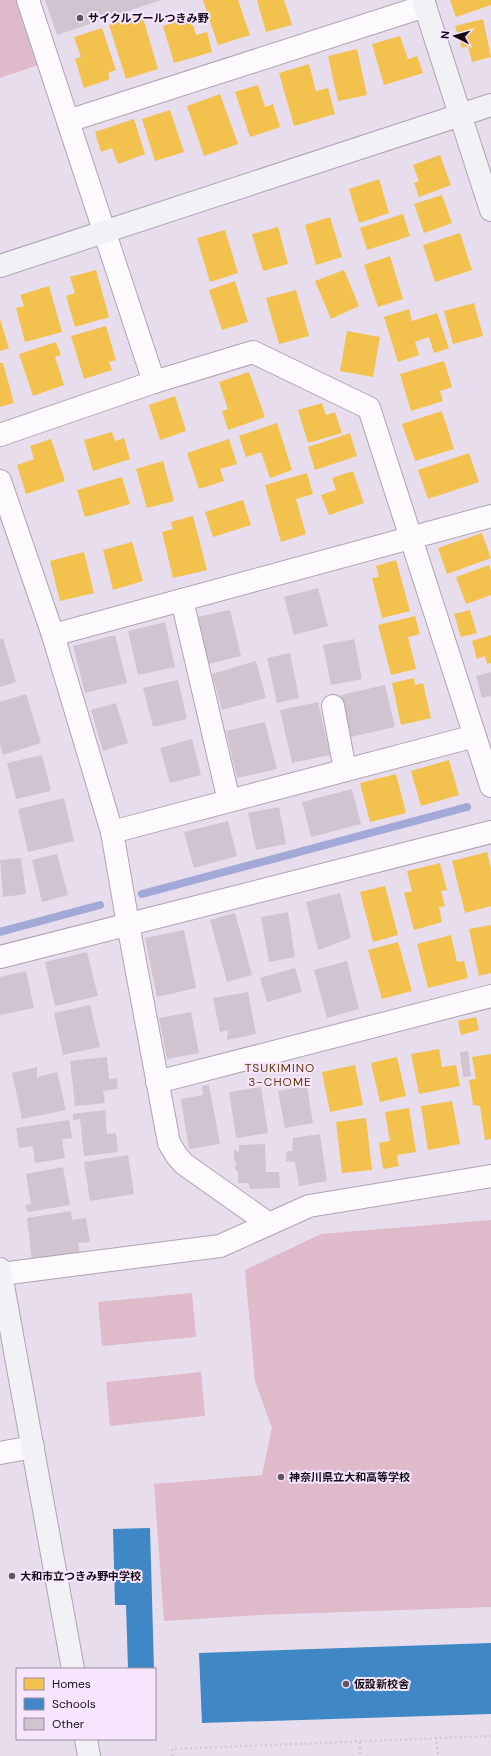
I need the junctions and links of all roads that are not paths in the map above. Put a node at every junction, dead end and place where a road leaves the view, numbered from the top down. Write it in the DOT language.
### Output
graph roads {
  1 [pos="28,0"];
  2 [pos="424,3"];
  3 [pos="491,105"];
  4 [pos="459,116"];
  5 [pos="68,121"];
  6 [pos="491,210"];
  7 [pos="105,232"];
  8 [pos="0,266"];
  9 [pos="154,382"];
  10 [pos="0,435"];
  11 [pos="0,481"];
  12 [pos="491,516"];
  13 [pos="410,538"];
  14 [pos="182,600"];
  15 [pos="52,635"];
  16 [pos="333,706"];
  17 [pos="475,736"];
  18 [pos="346,770"];
  19 [pos="491,786"];
  20 [pos="229,801"];
  21 [pos="112,832"];
  22 [pos="491,832"];
  23 [pos="128,924"];
  24 [pos="0,957"];
  25 [pos="491,996"];
  26 [pos="157,1082"];
  27 [pos="491,1176"];
  28 [pos="269,1224"];
  29 [pos="0,1272"];
  30 [pos="33,1447"];
  31 [pos="0,1453"];
  32 [pos="73,1668"];
  33 [pos="86,1740"];
  34 [pos="89,1756"];
  1 -- 5 [label="street"];
  2 -- 4 [label="street"];
  2 -- 5 [label="street"];
  3 -- 4 [label="street"];
  4 -- 6 [label="street"];
  4 -- 7 [label="street"];
  5 -- 7 [label="street"];
  7 -- 8 [label="street"];
  7 -- 9 [label="street"];
  9 -- 10 [label="street"];
  9 -- 13 [label="street"];
  11 -- 15 [label="street"];
  12 -- 13 [label="street"];
  13 -- 14 [label="street"];
  13 -- 17 [label="street"];
  14 -- 15 [label="street"];
  14 -- 20 [label="street"];
  15 -- 21 [label="street"];
  16 -- 18 [label="street"];
  17 -- 18 [label="street"];
  17 -- 19 [label="street"];
  18 -- 20 [label="street"];
  20 -- 21 [label="street"];
  21 -- 23 [label="street"];
  22 -- 23 [label="street"];
  23 -- 24 [label="street"];
  23 -- 26 [label="street"];
  25 -- 26 [label="street"];
  26 -- 28 [label="street"];
  27 -- 28 [label="street"];
  28 -- 29 [label="street"];
  29 -- 30 [label="street"];
  30 -- 31 [label="street"];
  30 -- 32 [label="street"];
  33 -- 34 [label="street"];
}
